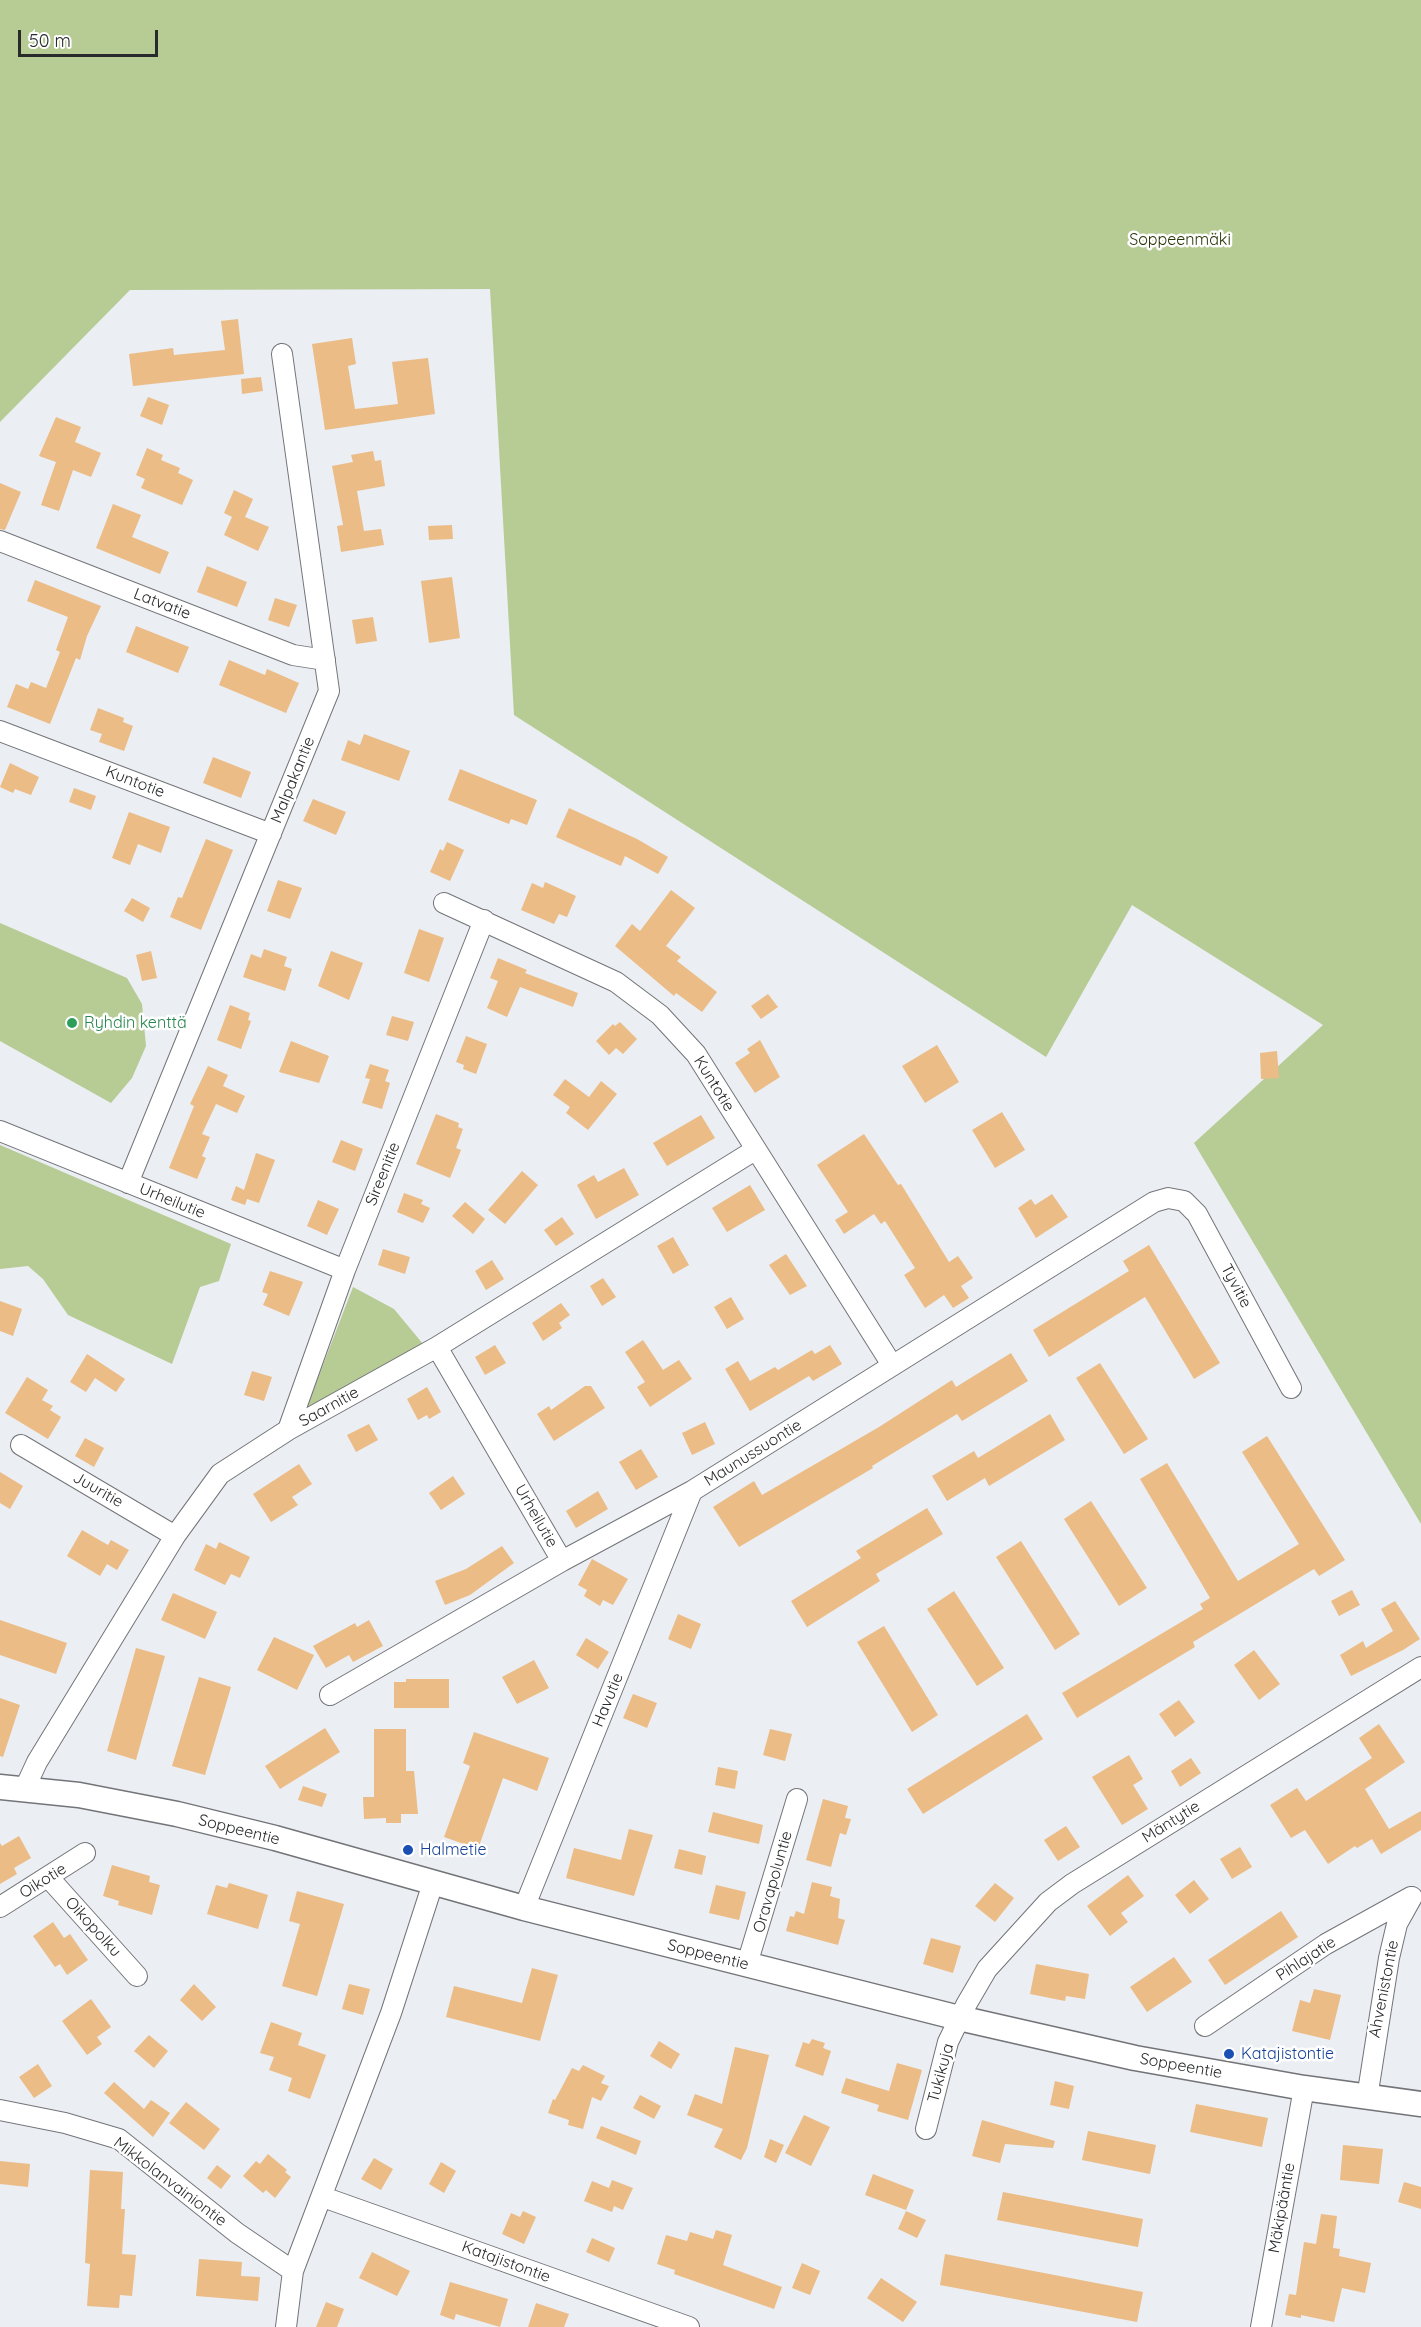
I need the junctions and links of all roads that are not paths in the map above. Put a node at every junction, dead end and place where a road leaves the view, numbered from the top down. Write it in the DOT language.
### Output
graph roads {
  1 [pos="282,354"];
  2 [pos="0,541"];
  3 [pos="325,660"];
  4 [pos="0,731"];
  5 [pos="271,834"];
  6 [pos="444,903"];
  7 [pos="484,920"];
  8 [pos="0,1131"];
  9 [pos="755,1150"];
  10 [pos="128,1184"];
  11 [pos="1168,1198"];
  12 [pos="345,1270"];
  13 [pos="437,1347"];
  14 [pos="892,1365"];
  15 [pos="1292,1388"];
  16 [pos="288,1430"];
  17 [pos="21,1445"];
  18 [pos="692,1491"];
  19 [pos="175,1536"];
  20 [pos="562,1561"];
  21 [pos="1421,1667"];
  22 [pos="330,1695"];
  23 [pos="0,1787"];
  24 [pos="25,1788"];
  25 [pos="797,1799"];
  26 [pos="85,1853"];
  27 [pos="50,1878"];
  28 [pos="434,1883"];
  29 [pos="1416,1892"];
  30 [pos="0,1907"];
  31 [pos="524,1908"];
  32 [pos="747,1964"];
  33 [pos="137,1976"];
  34 [pos="959,2018"];
  35 [pos="1205,2026"];
  36 [pos="1304,2088"];
  37 [pos="1366,2098"];
  38 [pos="1421,2104"];
  39 [pos="0,2110"];
  40 [pos="926,2129"];
  41 [pos="323,2197"];
  42 [pos="293,2271"];
  43 [pos="286,2327"];
  44 [pos="689,2327"];
  45 [pos="1261,2327"];
  1 -- 3 [label="street, Malpakantie"];
  2 -- 3 [label="street, Latvatie"];
  3 -- 5 [label="street, Malpakantie"];
  4 -- 5 [label="street, Kuntotie"];
  5 -- 10 [label="street, Malpakantie"];
  6 -- 7 [label="street, Kuntotie"];
  7 -- 9 [label="street, Kuntotie"];
  7 -- 12 [label="street, Sireenitie"];
  8 -- 10 [label="street, Urheilutie"];
  9 -- 13 [label="street, Saarnitie"];
  9 -- 14 [label="street, Kuntotie"];
  10 -- 12 [label="street, Urheilutie"];
  11 -- 14 [label="street, Maunussuontie"];
  11 -- 15 [label="street, Tyvitie"];
  12 -- 16 [label="street, Sireenitie"];
  13 -- 16 [label="street, Saarnitie"];
  13 -- 20 [label="street, Urheilutie"];
  14 -- 18 [label="street, Maunussuontie"];
  16 -- 19 [label="street, Saarnitie"];
  17 -- 19 [label="street, Juuritie"];
  18 -- 20 [label="street, Maunussuontie"];
  18 -- 31 [label="street, Havutie"];
  19 -- 24 [label="street, Saarnitie"];
  20 -- 22 [label="street, Maunussuontie"];
  21 -- 34 [label="street, Mäntytie"];
  23 -- 24 [label="main road, Soppeentie"];
  24 -- 28 [label="main road, Soppeentie"];
  25 -- 32 [label="street, Oravapoluntie"];
  26 -- 27 [label="street, Oikotie"];
  27 -- 30 [label="street, Oikotie"];
  27 -- 33 [label="street, Oikopolku"];
  28 -- 31 [label="main road, Soppeentie"];
  28 -- 41 [label="street"];
  29 -- 35 [label="street, Pihlajatie"];
  29 -- 37 [label="street, Ahvenistontie"];
  31 -- 32 [label="main road, Soppeentie"];
  32 -- 34 [label="main road, Soppeentie"];
  34 -- 36 [label="main road, Soppeentie"];
  34 -- 40 [label="street, Tukikuja"];
  36 -- 37 [label="main road, Soppeentie"];
  36 -- 45 [label="street, Mäkipääntie"];
  37 -- 38 [label="main road, Soppeentie"];
  39 -- 42 [label="street, Mikkolanvainiontie"];
  41 -- 42 [label="street"];
  41 -- 44 [label="street, Katajistontie"];
  42 -- 43 [label="street"];
}
